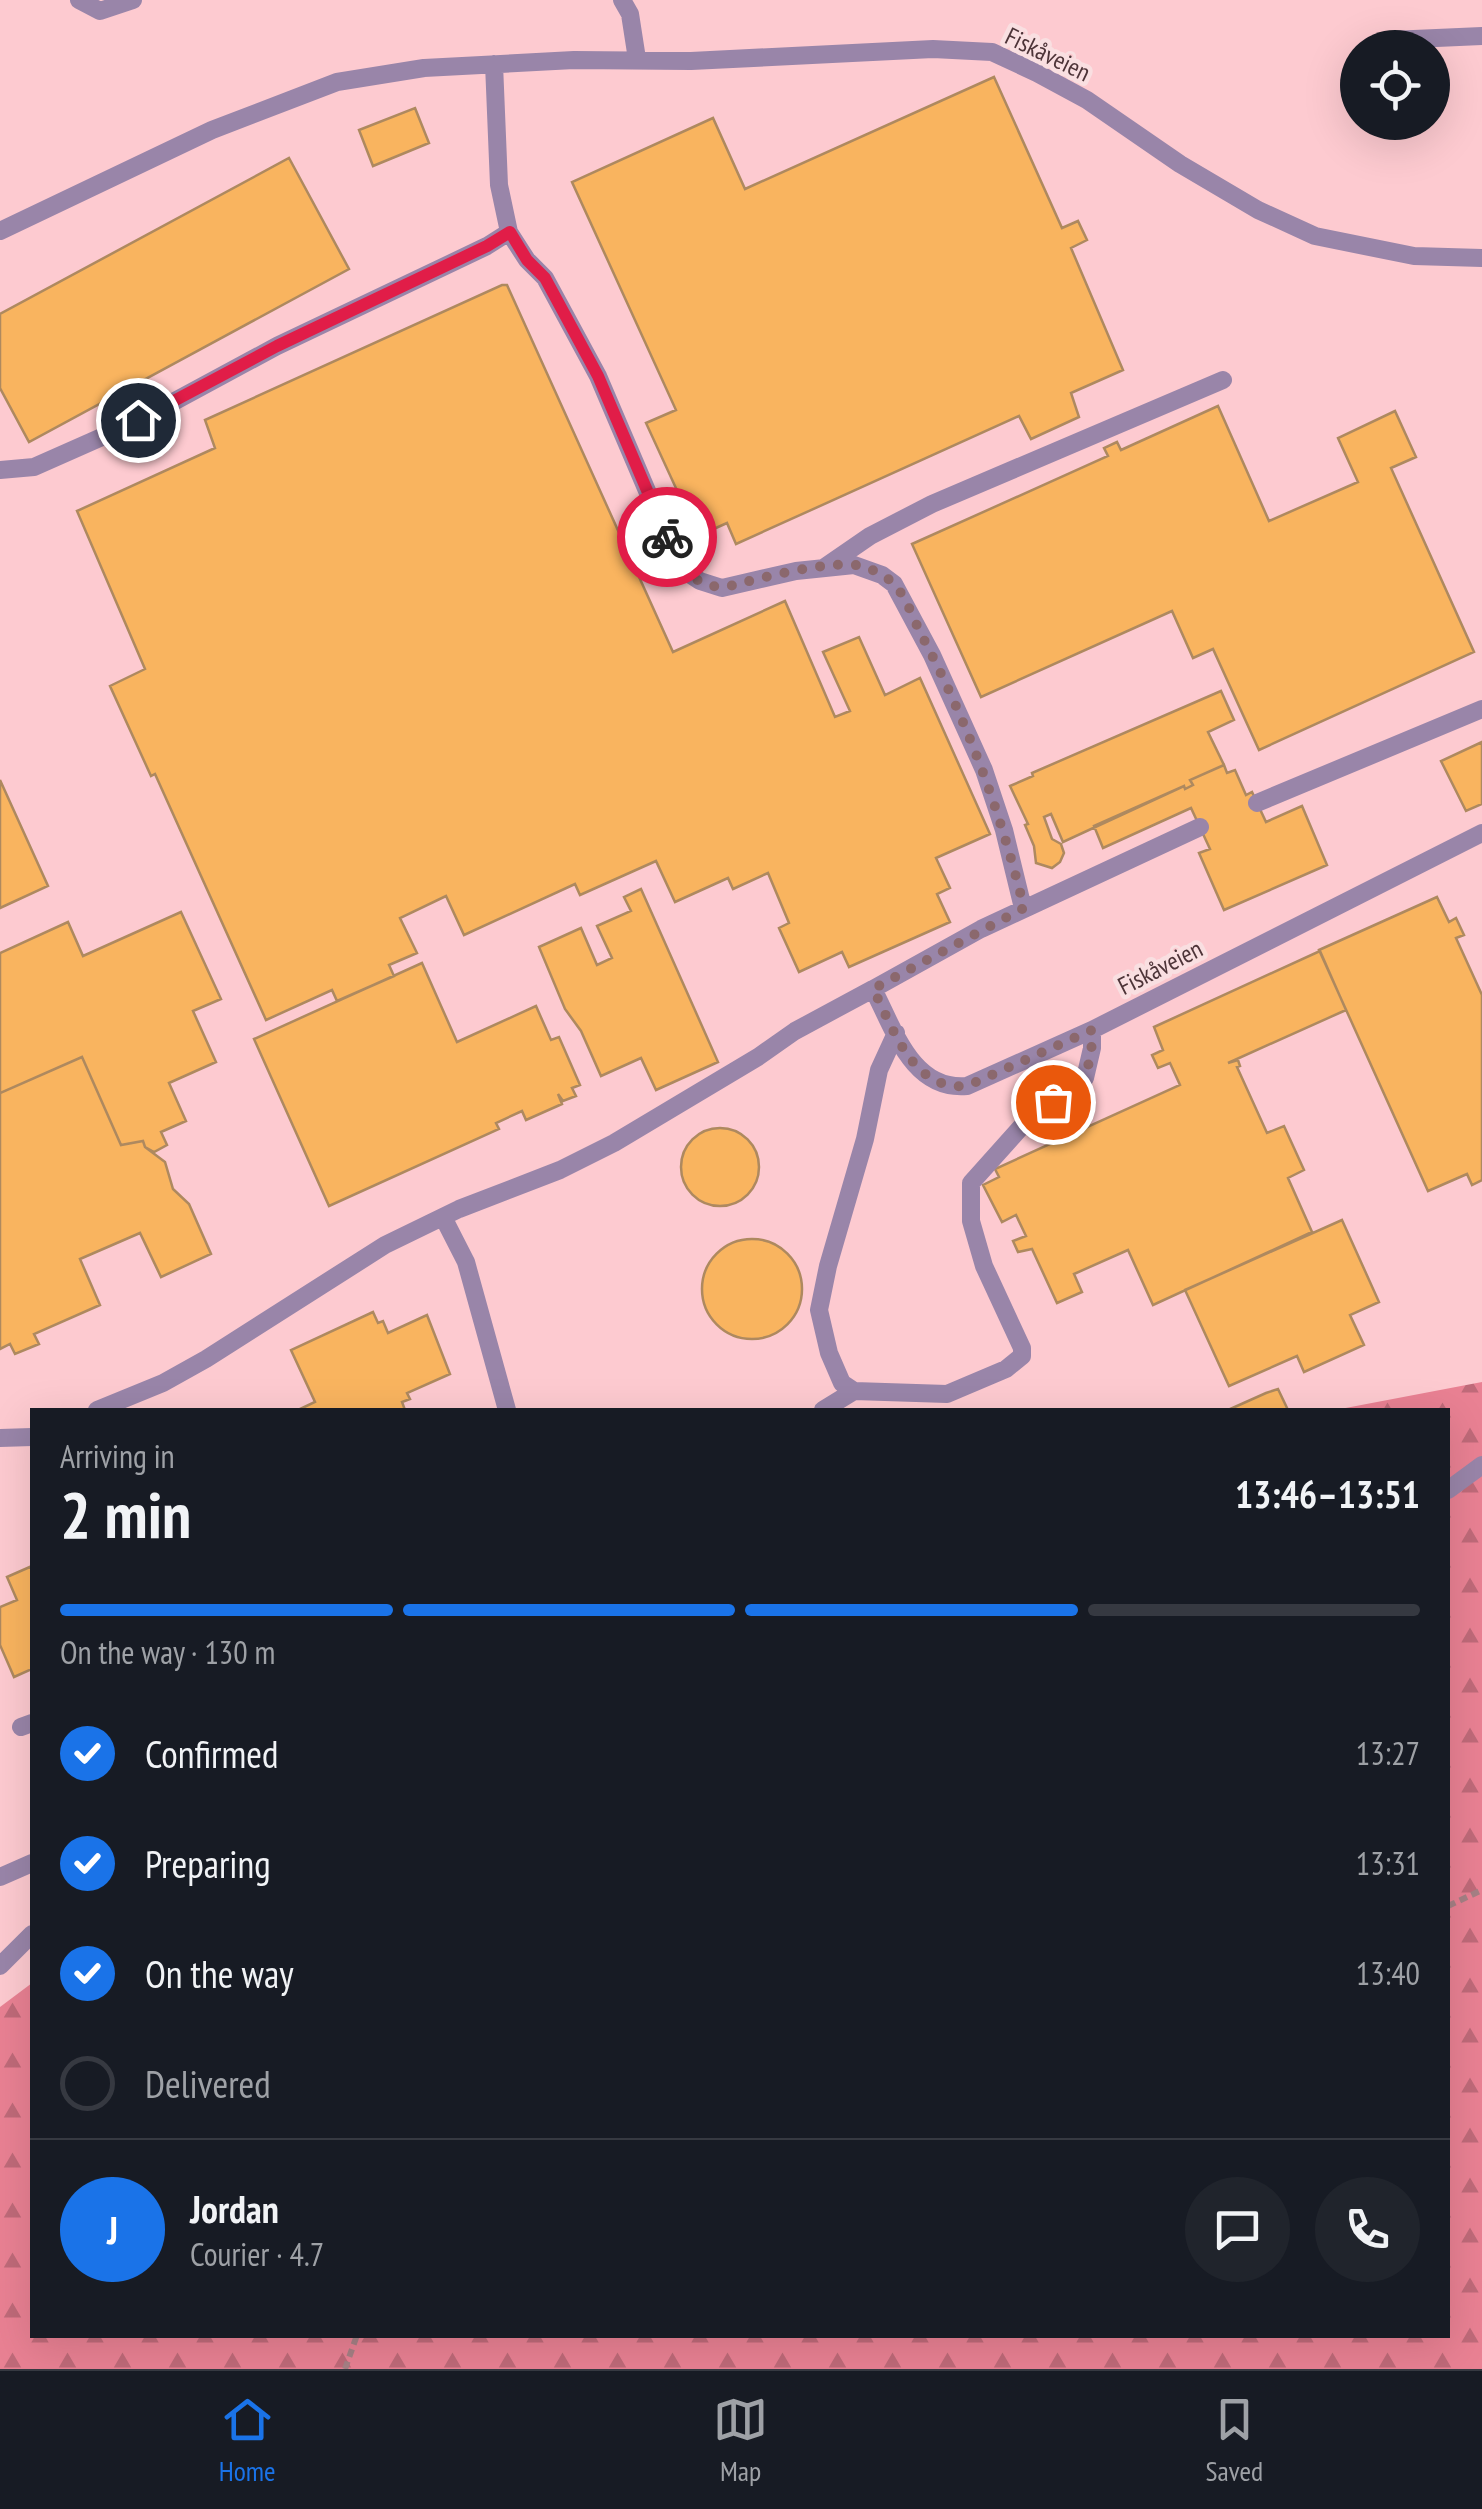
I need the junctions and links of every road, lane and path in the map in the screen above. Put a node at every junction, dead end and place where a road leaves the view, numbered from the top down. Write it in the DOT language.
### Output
graph roads {
  1 [pos="79,0"];
  2 [pos="133,0"];
  3 [pos="622,0"];
  4 [pos="1482,36"];
  5 [pos="1450,37"];
  6 [pos="637,59"];
  7 [pos="494,64"];
  8 [pos="0,231"];
  9 [pos="510,232"];
  10 [pos="1482,258"];
  11 [pos="1223,380"];
  12 [pos="0,470"];
  13 [pos="825,568"];
  14 [pos="1482,709"];
  15 [pos="1257,803"];
  16 [pos="1200,827"];
  17 [pos="1482,833"];
  18 [pos="1024,908"];
  19 [pos="873,989"];
  20 [pos="1092,1030"];
  21 [pos="896,1033"];
  22 [pos="442,1217"];
  23 [pos="854,1392"];
  24 [pos="102,1408"];
  25 [pos="506,1408"];
  26 [pos="826,1408"];
  27 [pos="30,1437"];
  28 [pos="0,1438"];
  29 [pos="1482,1466"];
  30 [pos="1450,1489"];
  31 [pos="30,1865"];
  32 [pos="0,1877"];
  33 [pos="1482,1890"];
  34 [pos="1450,1905"];
  35 [pos="30,1936"];
  36 [pos="0,1966"];
  37 [pos="355,2338"];
  38 [pos="345,2369"];
  1 -- 2 [label="lane"];
  3 -- 6 [label="lane"];
  4 -- 5 [label="lane"];
  6 -- 7 [label="lane, Fiskåveien"];
  6 -- 10 [label="lane, Fiskåveien"];
  7 -- 8 [label="lane, Fiskåveien"];
  7 -- 9 [label="lane"];
  9 -- 12 [label="lane"];
  9 -- 13 [label="lane"];
  11 -- 13 [label="lane"];
  13 -- 18 [label="lane"];
  14 -- 15 [label="lane"];
  16 -- 18 [label="lane"];
  17 -- 20 [label="lane, Fiskåveien"];
  18 -- 19 [label="lane"];
  19 -- 21 [label="lane"];
  19 -- 22 [label="lane"];
  20 -- 21 [label="lane, Fiskåveien"];
  20 -- 23 [label="lane"];
  21 -- 23 [label="lane"];
  22 -- 24 [label="lane"];
  22 -- 25 [label="lane"];
  23 -- 26 [label="lane"];
  27 -- 28 [label="lane"];
  29 -- 30 [label="lane"];
  31 -- 32 [label="lane"];
  33 -- 34 [label="path"];
  35 -- 36 [label="lane"];
  37 -- 38 [label="path"];
}
